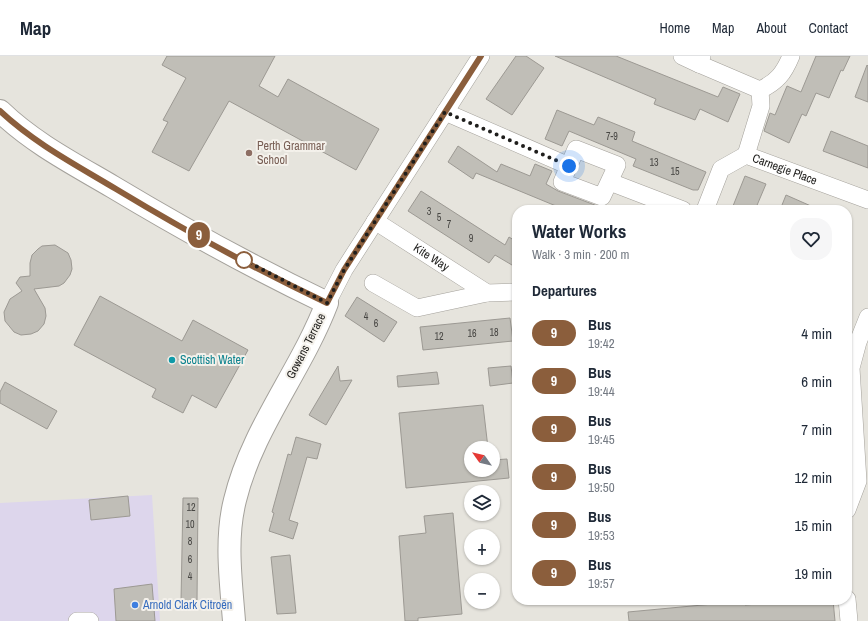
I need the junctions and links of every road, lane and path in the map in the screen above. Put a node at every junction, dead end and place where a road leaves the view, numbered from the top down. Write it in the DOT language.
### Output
graph roads {
  1 [pos="481,56"];
  2 [pos="682,56"];
  3 [pos="791,56"];
  4 [pos="701,60"];
  5 [pos="760,90"];
  6 [pos="0,111"];
  7 [pos="445,112"];
  8 [pos="746,155"];
  9 [pos="569,166"];
  10 [pos="610,182"];
  11 [pos="868,200"];
  12 [pos="670,205"];
  13 [pos="707,205"];
  14 [pos="375,221"];
  15 [pos="373,283"];
  16 [pos="512,292"];
  17 [pos="487,293"];
  18 [pos="327,303"];
  19 [pos="868,317"];
  20 [pos="852,364"];
  21 [pos="852,425"];
  22 [pos="853,482"];
  23 [pos="848,605"];
  24 [pos="77,621"];
  25 [pos="90,621"];
  26 [pos="234,621"];
  27 [pos="849,621"];
  1 -- 7 [label="street, Gowans Terrace"];
  2 -- 4 [label="street"];
  3 -- 5 [label="street"];
  4 -- 5 [label="street"];
  5 -- 8 [label="street"];
  6 -- 18 [label="street"];
  7 -- 9 [label="street"];
  7 -- 14 [label="street, Gowans Terrace"];
  8 -- 11 [label="street, Carnegie Place"];
  8 -- 13 [label="street, Carnegie Place"];
  9 -- 10 [label="street"];
  9 -- 10 [label="street"];
  10 -- 12 [label="street"];
  14 -- 17 [label="street, Kite Way"];
  14 -- 18 [label="street, Gowans Terrace"];
  15 -- 17 [label="street"];
  16 -- 17 [label="street"];
  18 -- 26 [label="street, Gowans Terrace"];
  19 -- 20 [label="street"];
  21 -- 22 [label="street"];
  23 -- 27 [label="street"];
  24 -- 25 [label="street"];
}
